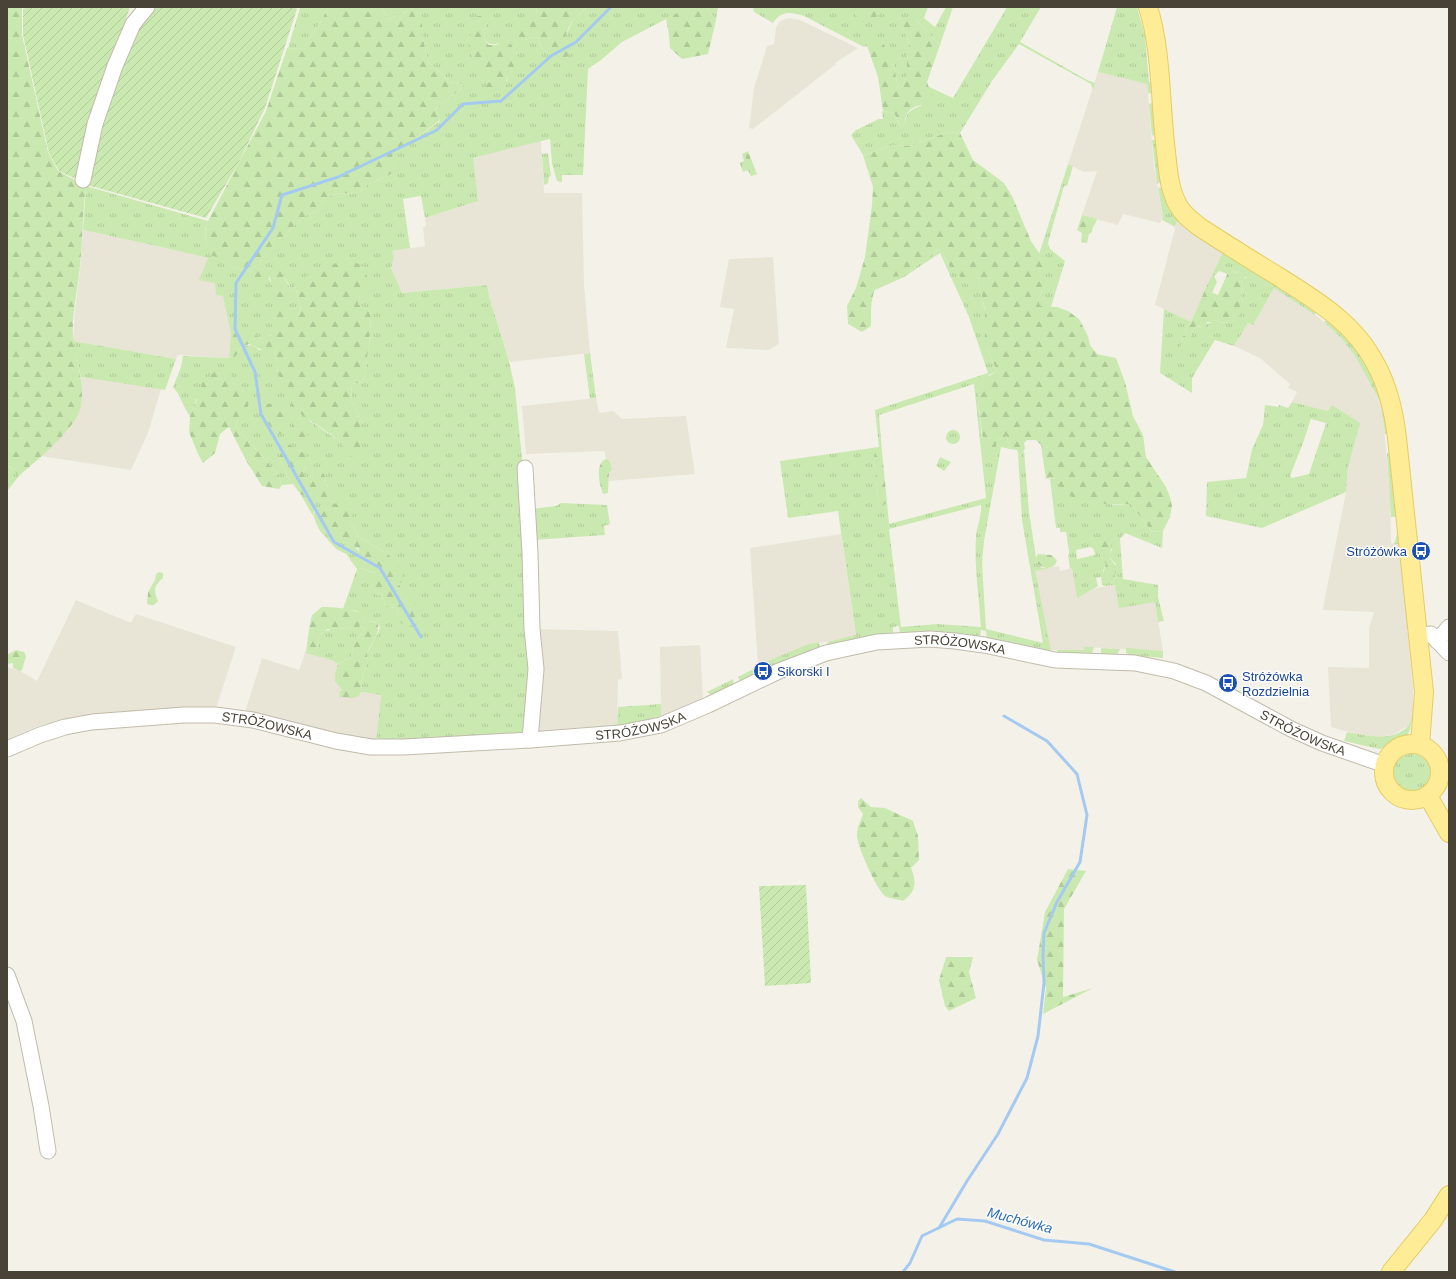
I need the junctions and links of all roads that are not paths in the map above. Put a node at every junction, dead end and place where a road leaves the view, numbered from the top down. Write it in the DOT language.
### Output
graph roads {
  1 [pos="147,7"];
  2 [pos="1148,7"];
  3 [pos="83,180"];
  4 [pos="525,468"];
  5 [pos="1449,627"];
  6 [pos="1418,636"];
  7 [pos="1437,641"];
  8 [pos="1449,653"];
  9 [pos="530,740"];
  10 [pos="1420,745"];
  11 [pos="7,749"];
  12 [pos="1385,765"];
  13 [pos="1428,796"];
  14 [pos="1449,833"];
  15 [pos="7,975"];
  16 [pos="48,1151"];
  17 [pos="1449,1195"];
  18 [pos="1391,1272"];
  1 -- 3 [label="street"];
  2 -- 6 [label="main road"];
  4 -- 9 [label="street"];
  5 -- 7 [label="street"];
  6 -- 7 [label="street"];
  6 -- 10 [label="main road"];
  7 -- 8 [label="street"];
  9 -- 11 [label="street, STRÓŻOWSKA"];
  9 -- 12 [label="street, STRÓŻOWSKA"];
  10 -- 12 [label="main road"];
  10 -- 13 [label="main road"];
  12 -- 13 [label="main road"];
  13 -- 14 [label="main road"];
  15 -- 16 [label="street"];
  17 -- 18 [label="main road"];
}
